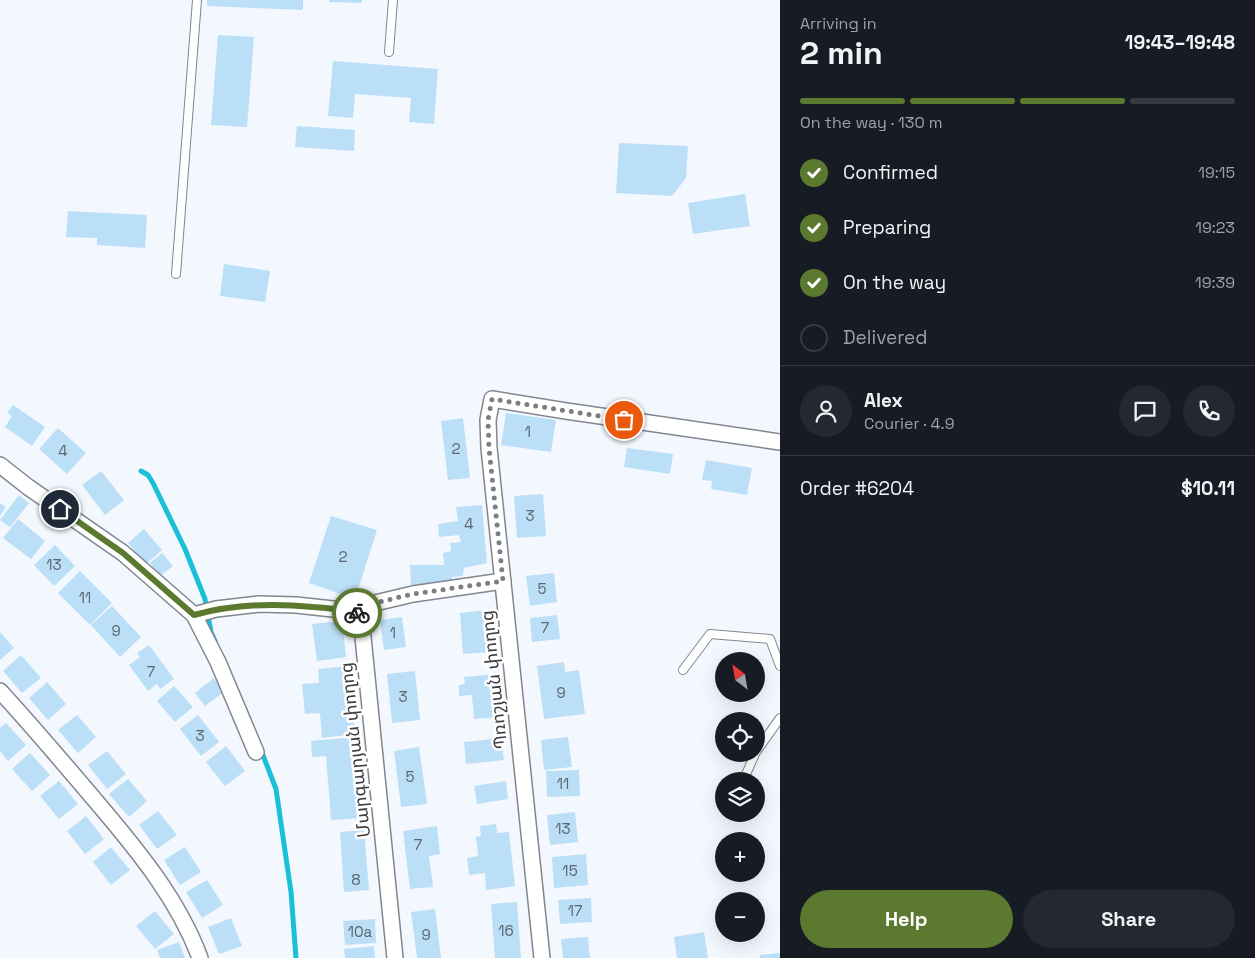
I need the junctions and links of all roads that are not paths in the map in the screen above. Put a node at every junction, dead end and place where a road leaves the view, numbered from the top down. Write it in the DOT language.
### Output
graph roads {
  1 [pos="197,0"];
  2 [pos="393,0"];
  3 [pos="389,52"];
  4 [pos="176,274"];
  5 [pos="780,442"];
  6 [pos="0,465"];
  7 [pos="503,581"];
  8 [pos="194,615"];
  9 [pos="355,615"];
  10 [pos="780,666"];
  11 [pos="683,670"];
  12 [pos="0,691"];
  13 [pos="780,718"];
  14 [pos="765,740"];
  15 [pos="256,752"];
  16 [pos="200,958"];
  17 [pos="394,958"];
  18 [pos="542,958"];
  1 -- 4 [label="lane"];
  2 -- 3 [label="lane"];
  5 -- 7 [label="street, Պռոշյան փողոց"];
  6 -- 8 [label="street"];
  7 -- 9 [label="street"];
  7 -- 18 [label="street, Պռոշյան փողոց"];
  8 -- 9 [label="street"];
  8 -- 15 [label="street"];
  9 -- 17 [label="street, Մարգարյան փողոց"];
  10 -- 11 [label="lane"];
  12 -- 16 [label="street"];
  13 -- 14 [label="lane"];
}
